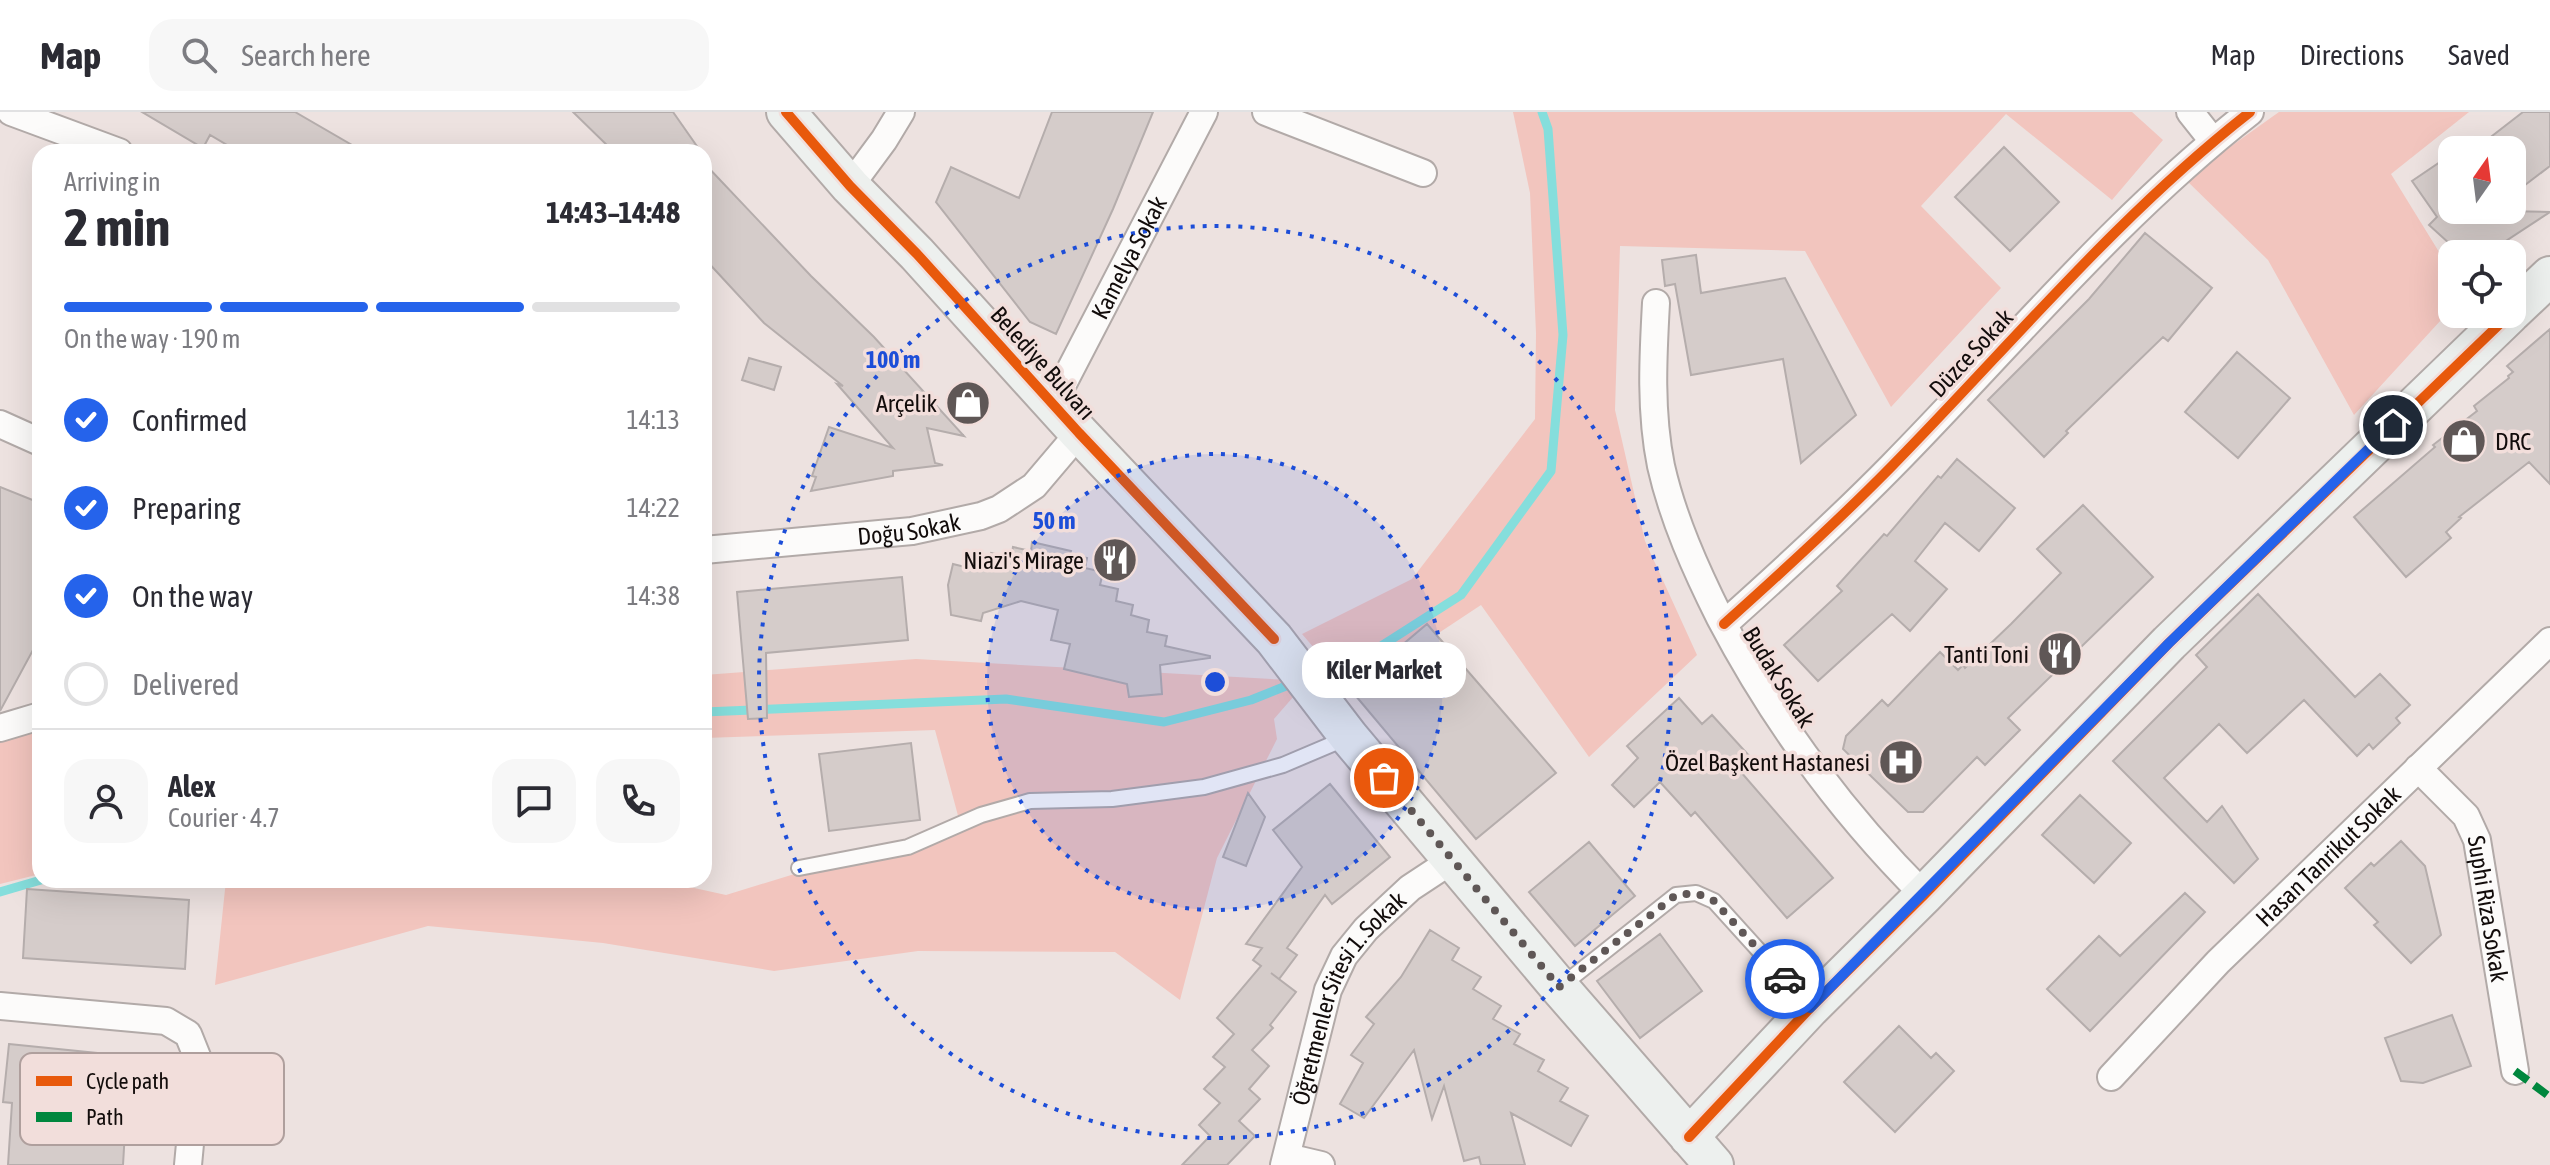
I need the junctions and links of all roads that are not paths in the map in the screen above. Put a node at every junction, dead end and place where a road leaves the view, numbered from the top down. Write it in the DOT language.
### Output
graph roads {
  1 [pos="11,112"];
  2 [pos="786,112"];
  3 [pos="901,112"];
  4 [pos="1204,112"];
  5 [pos="1266,112"];
  6 [pos="2190,112"];
  7 [pos="2250,112"];
  8 [pos="2213,141"];
  9 [pos="97,144"];
  10 [pos="1423,173"];
  11 [pos="850,186"];
  12 [pos="2550,276"];
  13 [pos="2526,299"];
  14 [pos="1656,303"];
  15 [pos="2495,328"];
  16 [pos="1053,403"];
  17 [pos="0,424"];
  18 [pos="1079,433"];
  19 [pos="32,438"];
  20 [pos="712,549"];
  21 [pos="1724,624"];
  22 [pos="2550,641"];
  23 [pos="32,718"];
  24 [pos="1341,726"];
  25 [pos="0,728"];
  26 [pos="2418,768"];
  27 [pos="1454,859"];
  28 [pos="799,868"];
  29 [pos="1924,895"];
  30 [pos="1559,987"];
  31 [pos="0,1006"];
  32 [pos="1810,1008"];
  33 [pos="196,1053"];
  34 [pos="2515,1071"];
  35 [pos="2111,1077"];
  36 [pos="190,1145"];
  37 [pos="1702,1151"];
  38 [pos="1286,1161"];
  39 [pos="188,1165"];
  40 [pos="1321,1165"];
  1 -- 9 [label="street"];
  2 -- 11 [label="main road, Belediye Bulvarı"];
  3 -- 11 [label="street"];
  4 -- 16 [label="street, Kamelya Sokak"];
  5 -- 10 [label="street"];
  6 -- 8 [label="street"];
  7 -- 8 [label="street, Düzce Sokak"];
  8 -- 21 [label="street, Düzce Sokak"];
  11 -- 16 [label="main road, Belediye Bulvarı"];
  12 -- 13 [label="main road"];
  14 -- 21 [label="street, Budak Sokak"];
  15 -- 29 [label="main road"];
  16 -- 18 [label="main road, Belediye Bulvarı"];
  17 -- 19 [label="street"];
  18 -- 20 [label="street, Doğu Sokak"];
  18 -- 24 [label="main road, Belediye Bulvarı"];
  21 -- 29 [label="street, Budak Sokak"];
  22 -- 26 [label="street, Hasan Tanrikut Sokak"];
  23 -- 25 [label="street"];
  24 -- 27 [label="main road, Belediye Bulvarı"];
  24 -- 28 [label="lane"];
  26 -- 34 [label="street, Suphi Riza Sokak"];
  26 -- 35 [label="street, Hasan Tanrikut Sokak"];
  27 -- 30 [label="main road, Belediye Bulvarı"];
  27 -- 38 [label="street, Öğretmenler Sitesi 1. Sokak"];
  29 -- 32 [label="main road"];
  30 -- 32 [label="lane"];
  30 -- 37 [label="main road, Belediye Bulvarı"];
  31 -- 33 [label="street"];
  32 -- 37 [label="main road"];
  36 -- 39 [label="street"];
  38 -- 40 [label="street"];
}
